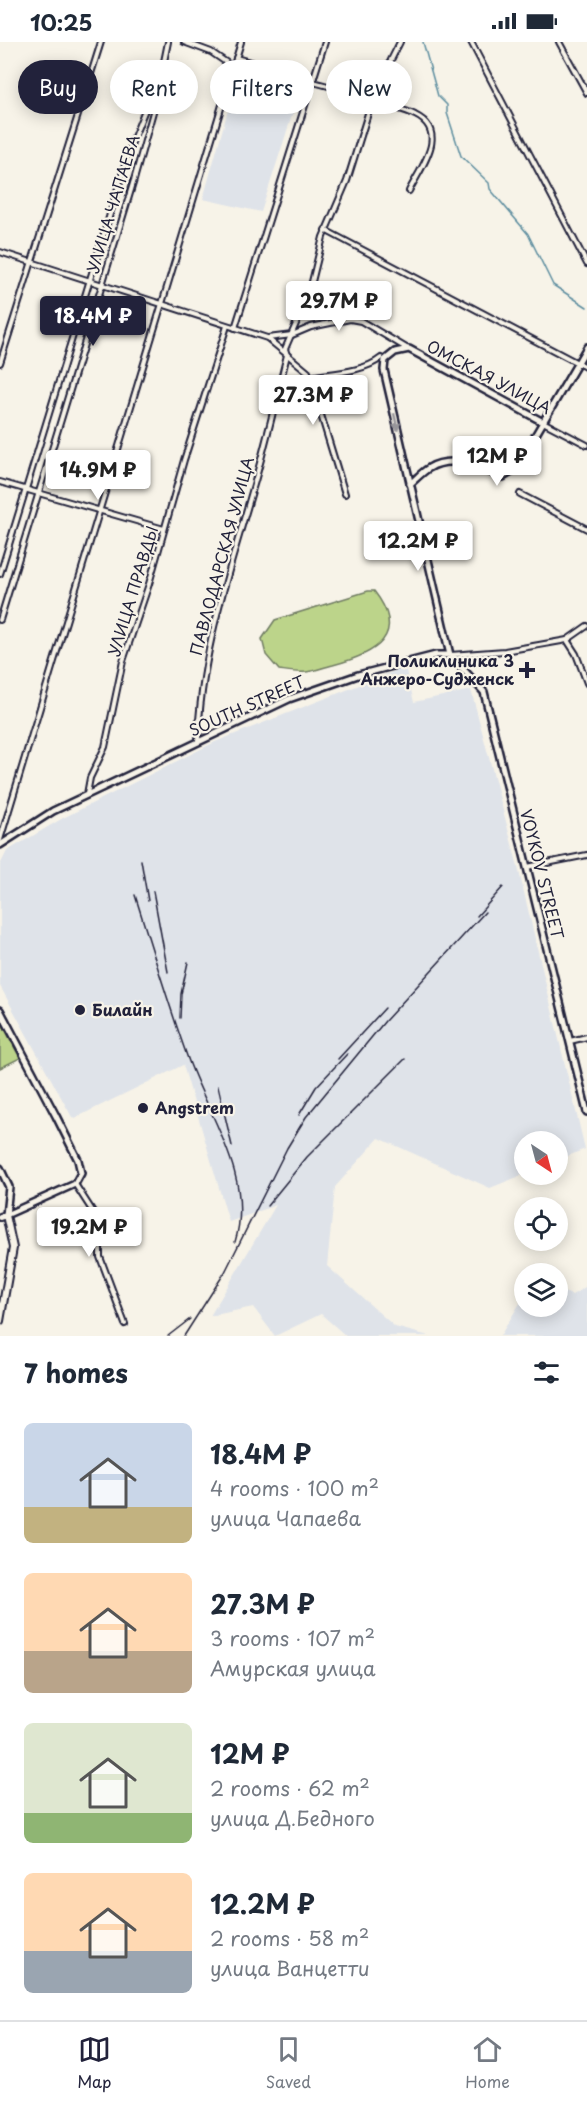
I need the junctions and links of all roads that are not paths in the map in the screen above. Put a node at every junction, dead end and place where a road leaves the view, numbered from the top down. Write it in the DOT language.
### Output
graph roads {
  1 [pos="101,42"];
  2 [pos="168,42"];
  3 [pos="184,42"];
  4 [pos="241,42"];
  5 [pos="325,42"];
  6 [pos="400,42"];
  7 [pos="471,42"];
  8 [pos="559,42"];
  9 [pos="236,58"];
  10 [pos="164,60"];
  11 [pos="223,60"];
  12 [pos="243,60"];
  13 [pos="391,60"];
  14 [pos="314,78"];
  15 [pos="587,93"];
  16 [pos="412,113"];
  17 [pos="143,114"];
  18 [pos="152,114"];
  19 [pos="219,114"];
  20 [pos="303,114"];
  21 [pos="368,114"];
  22 [pos="409,191"];
  23 [pos="326,230"];
  24 [pos="0,252"];
  25 [pos="33,262"];
  26 [pos="587,264"];
  27 [pos="90,281"];
  28 [pos="101,285"];
  29 [pos="161,305"];
  30 [pos="227,326"];
  31 [pos="235,328"];
  32 [pos="292,335"];
  33 [pos="267,338"];
  34 [pos="587,347"];
  35 [pos="409,350"];
  36 [pos="287,355"];
  37 [pos="381,358"];
  38 [pos="0,363"];
  39 [pos="578,363"];
  40 [pos="587,368"];
  41 [pos="309,377"];
  42 [pos="543,422"];
  43 [pos="587,445"];
  44 [pos="0,482"];
  45 [pos="410,484"];
  46 [pos="26,489"];
  47 [pos="39,493"];
  48 [pos="345,494"];
  49 [pos="520,494"];
  50 [pos="98,512"];
  51 [pos="587,529"];
  52 [pos="164,530"];
  53 [pos="0,574"];
  54 [pos="0,620"];
  55 [pos="587,626"];
  56 [pos="567,640"];
  57 [pos="450,655"];
  58 [pos="587,683"];
  59 [pos="198,742"];
  60 [pos="87,795"];
  61 [pos="0,840"];
  62 [pos="0,845"];
  63 [pos="587,855"];
  64 [pos="527,867"];
  65 [pos="0,1010"];
  66 [pos="587,1037"];
  67 [pos="570,1041"];
  68 [pos="587,1112"];
  69 [pos="0,1168"];
  70 [pos="75,1184"];
  71 [pos="3,1216"];
  72 [pos="0,1321"];
  73 [pos="125,1324"];
  1 -- 25 [label="street"];
  2 -- 10 [label="street, УЛИЦА ЧАПАЕВА"];
  3 -- 11 [label="street"];
  4 -- 9 [label="street"];
  5 -- 14 [label="street"];
  6 -- 13 [label="street, ПАВЛОДАРСКАЯ УЛИЦА"];
  7 -- 26 [label="street"];
  8 -- 15 [label="street"];
  9 -- 12 [label="street"];
  16 -- 22 [label="street"];
  17 -- 27 [label="street, УЛИЦА ЧАПАЕВА"];
  18 -- 28 [label="street, УЛИЦА ЧАПАЕВА"];
  19 -- 29 [label="street"];
  20 -- 31 [label="street"];
  21 -- 23 [label="street, ПАВЛОДАРСКАЯ УЛИЦА"];
  23 -- 32 [label="street, ПАВЛОДАРСКАЯ УЛИЦА"];
  23 -- 39 [label="street"];
  24 -- 25 [label="street"];
  25 -- 27 [label="street"];
  25 -- 38 [label="street"];
  27 -- 28 [label="street"];
  27 -- 46 [label="street, УЛИЦА ЧАПАЕВА"];
  28 -- 29 [label="street"];
  28 -- 47 [label="street, УЛИЦА ЧАПАЕВА"];
  29 -- 30 [label="street"];
  29 -- 50 [label="street"];
  30 -- 31 [label="street"];
  30 -- 52 [label="street, УЛИЦА ПРАВДЫ"];
  31 -- 33 [label="street"];
  32 -- 33 [label="street, ОМСКАЯ УЛИЦА"];
  32 -- 35 [label="street, ОМСКАЯ УЛИЦА"];
  32 -- 36 [label="street, ПАВЛОДАРСКАЯ УЛИЦА"];
  33 -- 36 [label="street"];
  34 -- 39 [label="street"];
  35 -- 42 [label="street, ОМСКАЯ УЛИЦА"];
  35 -- 45 [label="street, ОМСКАЯ УЛИЦА, one-way"];
  36 -- 41 [label="street"];
  36 -- 59 [label="street, ПАВЛОДАРСКАЯ УЛИЦА"];
  37 -- 41 [label="street"];
  39 -- 40 [label="street"];
  39 -- 42 [label="street"];
  41 -- 48 [label="street"];
  42 -- 43 [label="street, ОМСКАЯ УЛИЦА"];
  42 -- 45 [label="street"];
  44 -- 46 [label="street"];
  45 -- 57 [label="street"];
  46 -- 47 [label="street"];
  46 -- 53 [label="street, УЛИЦА ЧАПАЕВА"];
  47 -- 50 [label="street"];
  47 -- 54 [label="street, УЛИЦА ЧАПАЕВА"];
  49 -- 51 [label="street"];
  50 -- 52 [label="street"];
  50 -- 61 [label="street"];
  52 -- 60 [label="street, УЛИЦА ПРАВДЫ"];
  55 -- 56 [label="street"];
  56 -- 57 [label="street, SOUTH STREET"];
  56 -- 58 [label="street"];
  57 -- 59 [label="street, SOUTH STREET"];
  57 -- 64 [label="street, VOYKOV STREET"];
  59 -- 60 [label="street, SOUTH STREET"];
  60 -- 62 [label="street, SOUTH STREET"];
  63 -- 64 [label="street"];
  64 -- 67 [label="street, VOYKOV STREET"];
  65 -- 70 [label="street"];
  66 -- 67 [label="street"];
  67 -- 68 [label="street, VOYKOV STREET"];
  69 -- 71 [label="street"];
  70 -- 71 [label="street"];
  70 -- 73 [label="street"];
  71 -- 72 [label="main road"];
}
